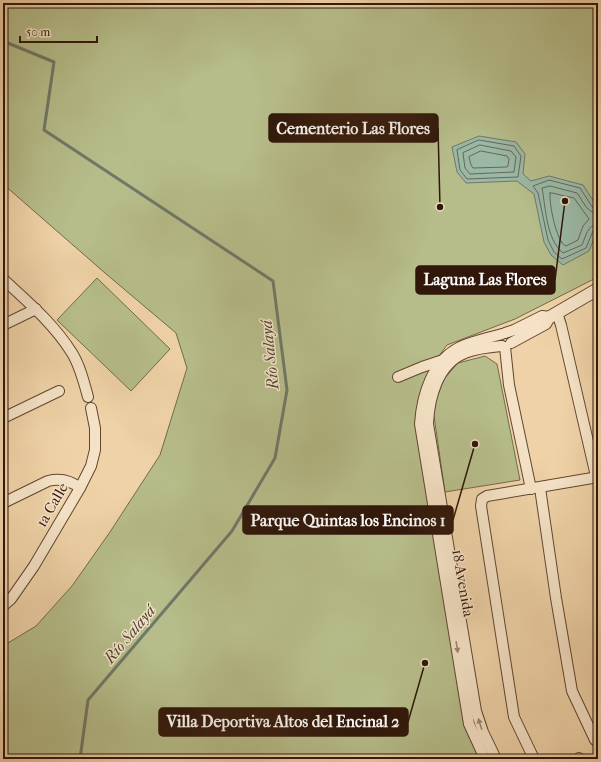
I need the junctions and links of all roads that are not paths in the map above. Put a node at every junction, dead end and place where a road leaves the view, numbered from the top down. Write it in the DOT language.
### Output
graph roads {
  1 [pos="3,279"];
  2 [pos="598,289"];
  3 [pos="36,309"];
  4 [pos="554,315"];
  5 [pos="3,325"];
  6 [pos="504,334"];
  7 [pos="506,345"];
  8 [pos="443,360"];
  9 [pos="398,377"];
  10 [pos="59,391"];
  11 [pos="88,396"];
  12 [pos="91,408"];
  13 [pos="3,418"];
  14 [pos="597,477"];
  15 [pos="80,488"];
  16 [pos="536,488"];
  17 [pos="3,503"];
  18 [pos="3,606"];
  19 [pos="595,740"];
  20 [pos="485,759"];
  21 [pos="496,759"];
  22 [pos="534,759"];
  1 -- 3 [label="street"];
  2 -- 4 [label="street, 18 Avenida"];
  3 -- 5 [label="street"];
  3 -- 11 [label="street"];
  4 -- 6 [label="street, 18 Avenida"];
  4 -- 7 [label="street, 18 Avenida"];
  4 -- 14 [label="street"];
  6 -- 7 [label="street"];
  6 -- 8 [label="street, 18 Avenida"];
  7 -- 16 [label="street"];
  21 -- 7 [label="street, 18 Avenida, one-way"];
  8 -- 9 [label="street"];
  8 -- 20 [label="street, 18 Avenida, one-way"];
  10 -- 13 [label="street"];
  12 -- 15 [label="street, 1a Calle"];
  14 -- 16 [label="street"];
  15 -- 17 [label="street"];
  15 -- 18 [label="street, 1a Calle"];
  16 -- 19 [label="street"];
  16 -- 22 [label="street"];
}
